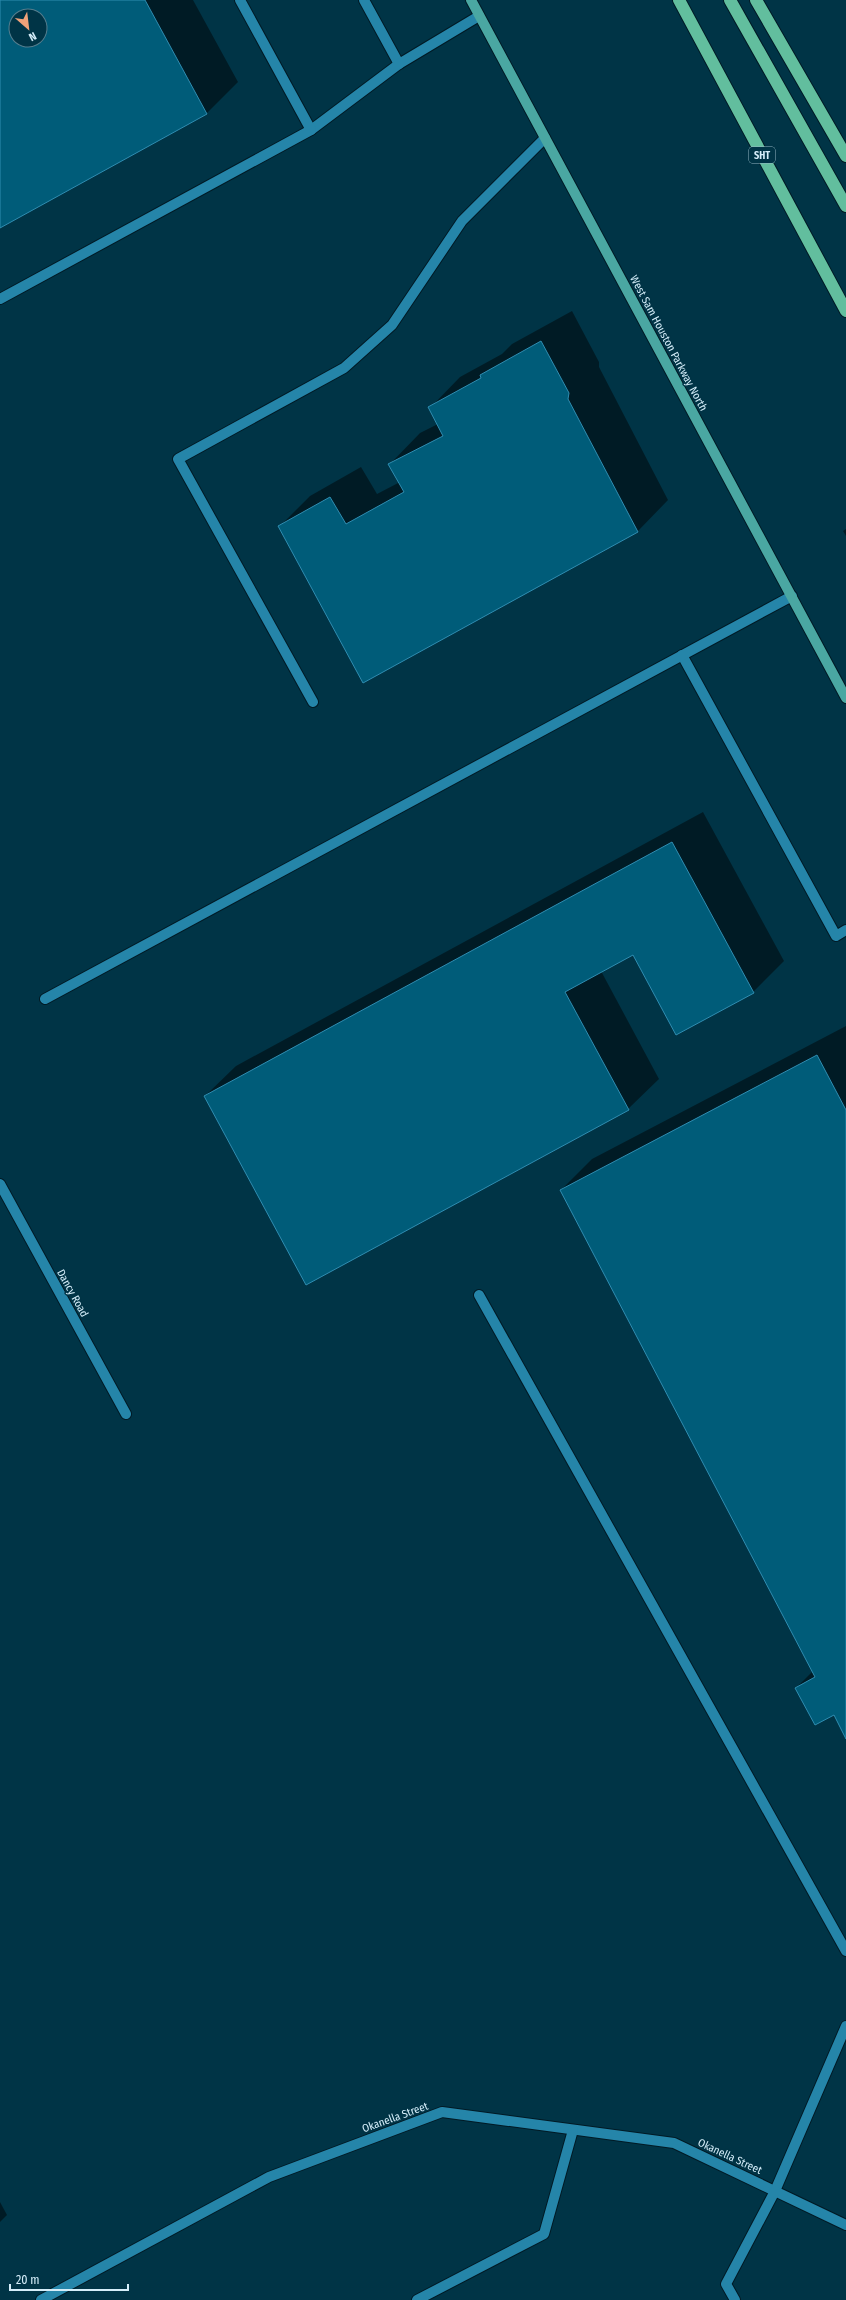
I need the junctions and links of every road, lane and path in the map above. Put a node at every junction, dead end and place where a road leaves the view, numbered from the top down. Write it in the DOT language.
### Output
graph roads {
  1 [pos="240,0"];
  2 [pos="364,0"];
  3 [pos="471,0"];
  4 [pos="679,0"];
  5 [pos="730,0"];
  6 [pos="756,0"];
  7 [pos="479,16"];
  8 [pos="399,64"];
  9 [pos="311,130"];
  10 [pos="545,138"];
  11 [pos="846,156"];
  12 [pos="846,206"];
  13 [pos="0,299"];
  14 [pos="846,310"];
  15 [pos="792,596"];
  16 [pos="682,655"];
  17 [pos="846,698"];
  18 [pos="313,702"];
  19 [pos="846,930"];
  20 [pos="45,999"];
  21 [pos="0,1184"];
  22 [pos="479,1295"];
  23 [pos="126,1414"];
  24 [pos="846,1951"];
  25 [pos="846,2026"];
  26 [pos="573,2130"];
  27 [pos="775,2191"];
  28 [pos="846,2225"];
  29 [pos="41,2300"];
  30 [pos="417,2300"];
  31 [pos="735,2300"];
  1 -- 9 [label="street"];
  2 -- 8 [label="street"];
  3 -- 7 [label="main road, West Sam Houston Parkway North"];
  4 -- 14 [label="highway, SHT"];
  5 -- 12 [label="highway"];
  6 -- 11 [label="highway"];
  7 -- 8 [label="street"];
  7 -- 10 [label="main road, West Sam Houston Parkway North"];
  8 -- 9 [label="street"];
  9 -- 13 [label="street"];
  10 -- 15 [label="main road, West Sam Houston Parkway North"];
  10 -- 18 [label="street"];
  15 -- 16 [label="street"];
  15 -- 17 [label="main road, West Sam Houston Parkway North"];
  16 -- 19 [label="street"];
  16 -- 20 [label="street"];
  21 -- 23 [label="street, Dancy Road"];
  22 -- 24 [label="street"];
  25 -- 27 [label="street"];
  26 -- 27 [label="street, Okanella Street"];
  26 -- 29 [label="street, Okanella Street"];
  26 -- 30 [label="street"];
  27 -- 28 [label="street, Okanella Street"];
  27 -- 31 [label="street"];
}
